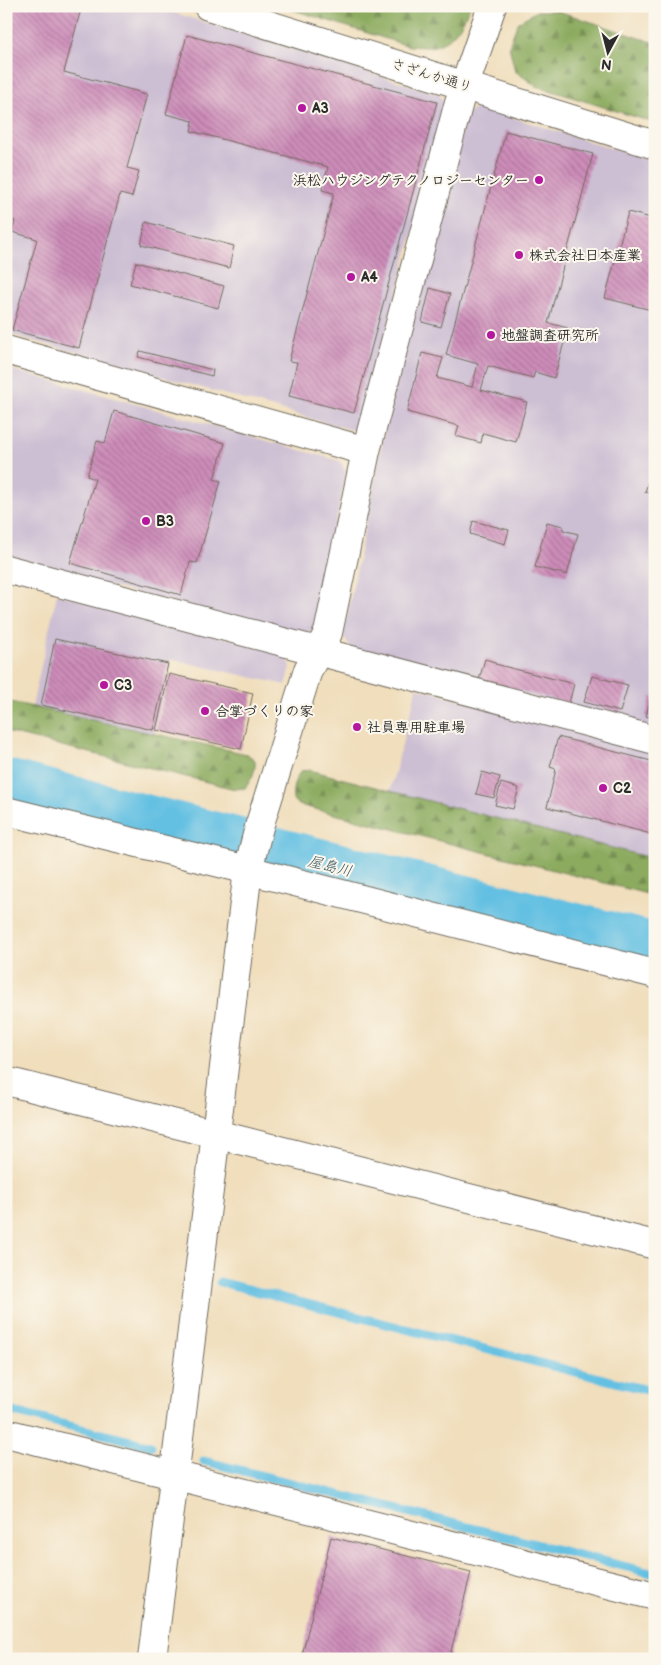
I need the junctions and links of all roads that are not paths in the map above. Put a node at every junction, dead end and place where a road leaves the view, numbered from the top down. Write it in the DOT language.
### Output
graph roads {
  1 [pos="208,6"];
  2 [pos="492,6"];
  3 [pos="464,85"];
  4 [pos="655,145"];
  5 [pos="6,350"];
  6 [pos="366,451"];
  7 [pos="6,569"];
  8 [pos="318,652"];
  9 [pos="655,740"];
  10 [pos="6,811"];
  11 [pos="249,867"];
  12 [pos="655,974"];
  13 [pos="6,1081"];
  14 [pos="216,1134"];
  15 [pos="655,1245"];
  16 [pos="6,1433"];
  17 [pos="174,1476"];
  18 [pos="655,1596"];
  19 [pos="152,1659"];
  1 -- 3 [label="street, さざんか通り"];
  2 -- 3 [label="street"];
  3 -- 4 [label="street, さざんか通り"];
  3 -- 6 [label="street"];
  5 -- 6 [label="street"];
  6 -- 8 [label="street"];
  7 -- 8 [label="street"];
  8 -- 9 [label="street"];
  8 -- 11 [label="street"];
  10 -- 11 [label="street"];
  11 -- 12 [label="street"];
  11 -- 14 [label="street"];
  13 -- 14 [label="street"];
  14 -- 15 [label="street"];
  14 -- 17 [label="street"];
  16 -- 17 [label="street"];
  17 -- 18 [label="street"];
  17 -- 19 [label="street"];
}
